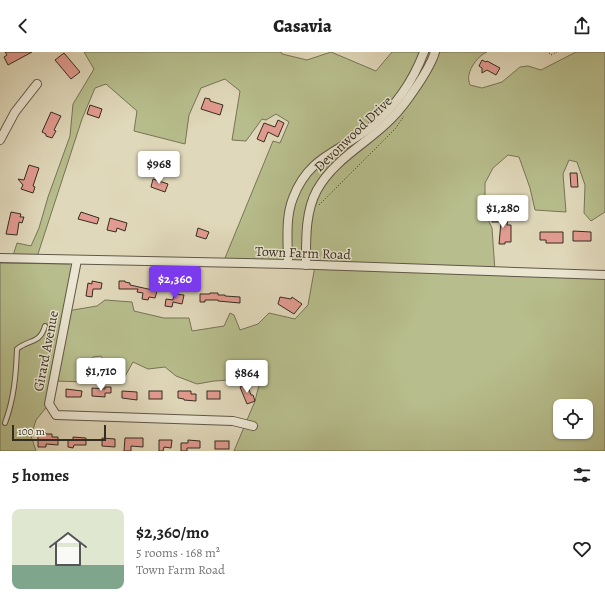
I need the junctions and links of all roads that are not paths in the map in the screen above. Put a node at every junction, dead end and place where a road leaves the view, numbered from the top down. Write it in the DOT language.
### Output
graph roads {
  1 [pos="424,52"];
  2 [pos="435,52"];
  3 [pos="37,84"];
  4 [pos="0,140"];
  5 [pos="0,258"];
  6 [pos="77,260"];
  7 [pos="288,264"];
  8 [pos="306,265"];
  9 [pos="605,275"];
  10 [pos="45,326"];
  11 [pos="5,423"];
  12 [pos="253,426"];
  1 -- 7 [label="street, Devonwood Drive"];
  2 -- 8 [label="street, Devonwood Drive"];
  3 -- 4 [label="street"];
  5 -- 6 [label="street, Town Farm Road"];
  6 -- 7 [label="street, Town Farm Road"];
  6 -- 12 [label="street, Girard Avenue"];
  7 -- 8 [label="street, Town Farm Road"];
  8 -- 9 [label="street, Town Farm Road"];
  10 -- 11 [label="lane"];
}
